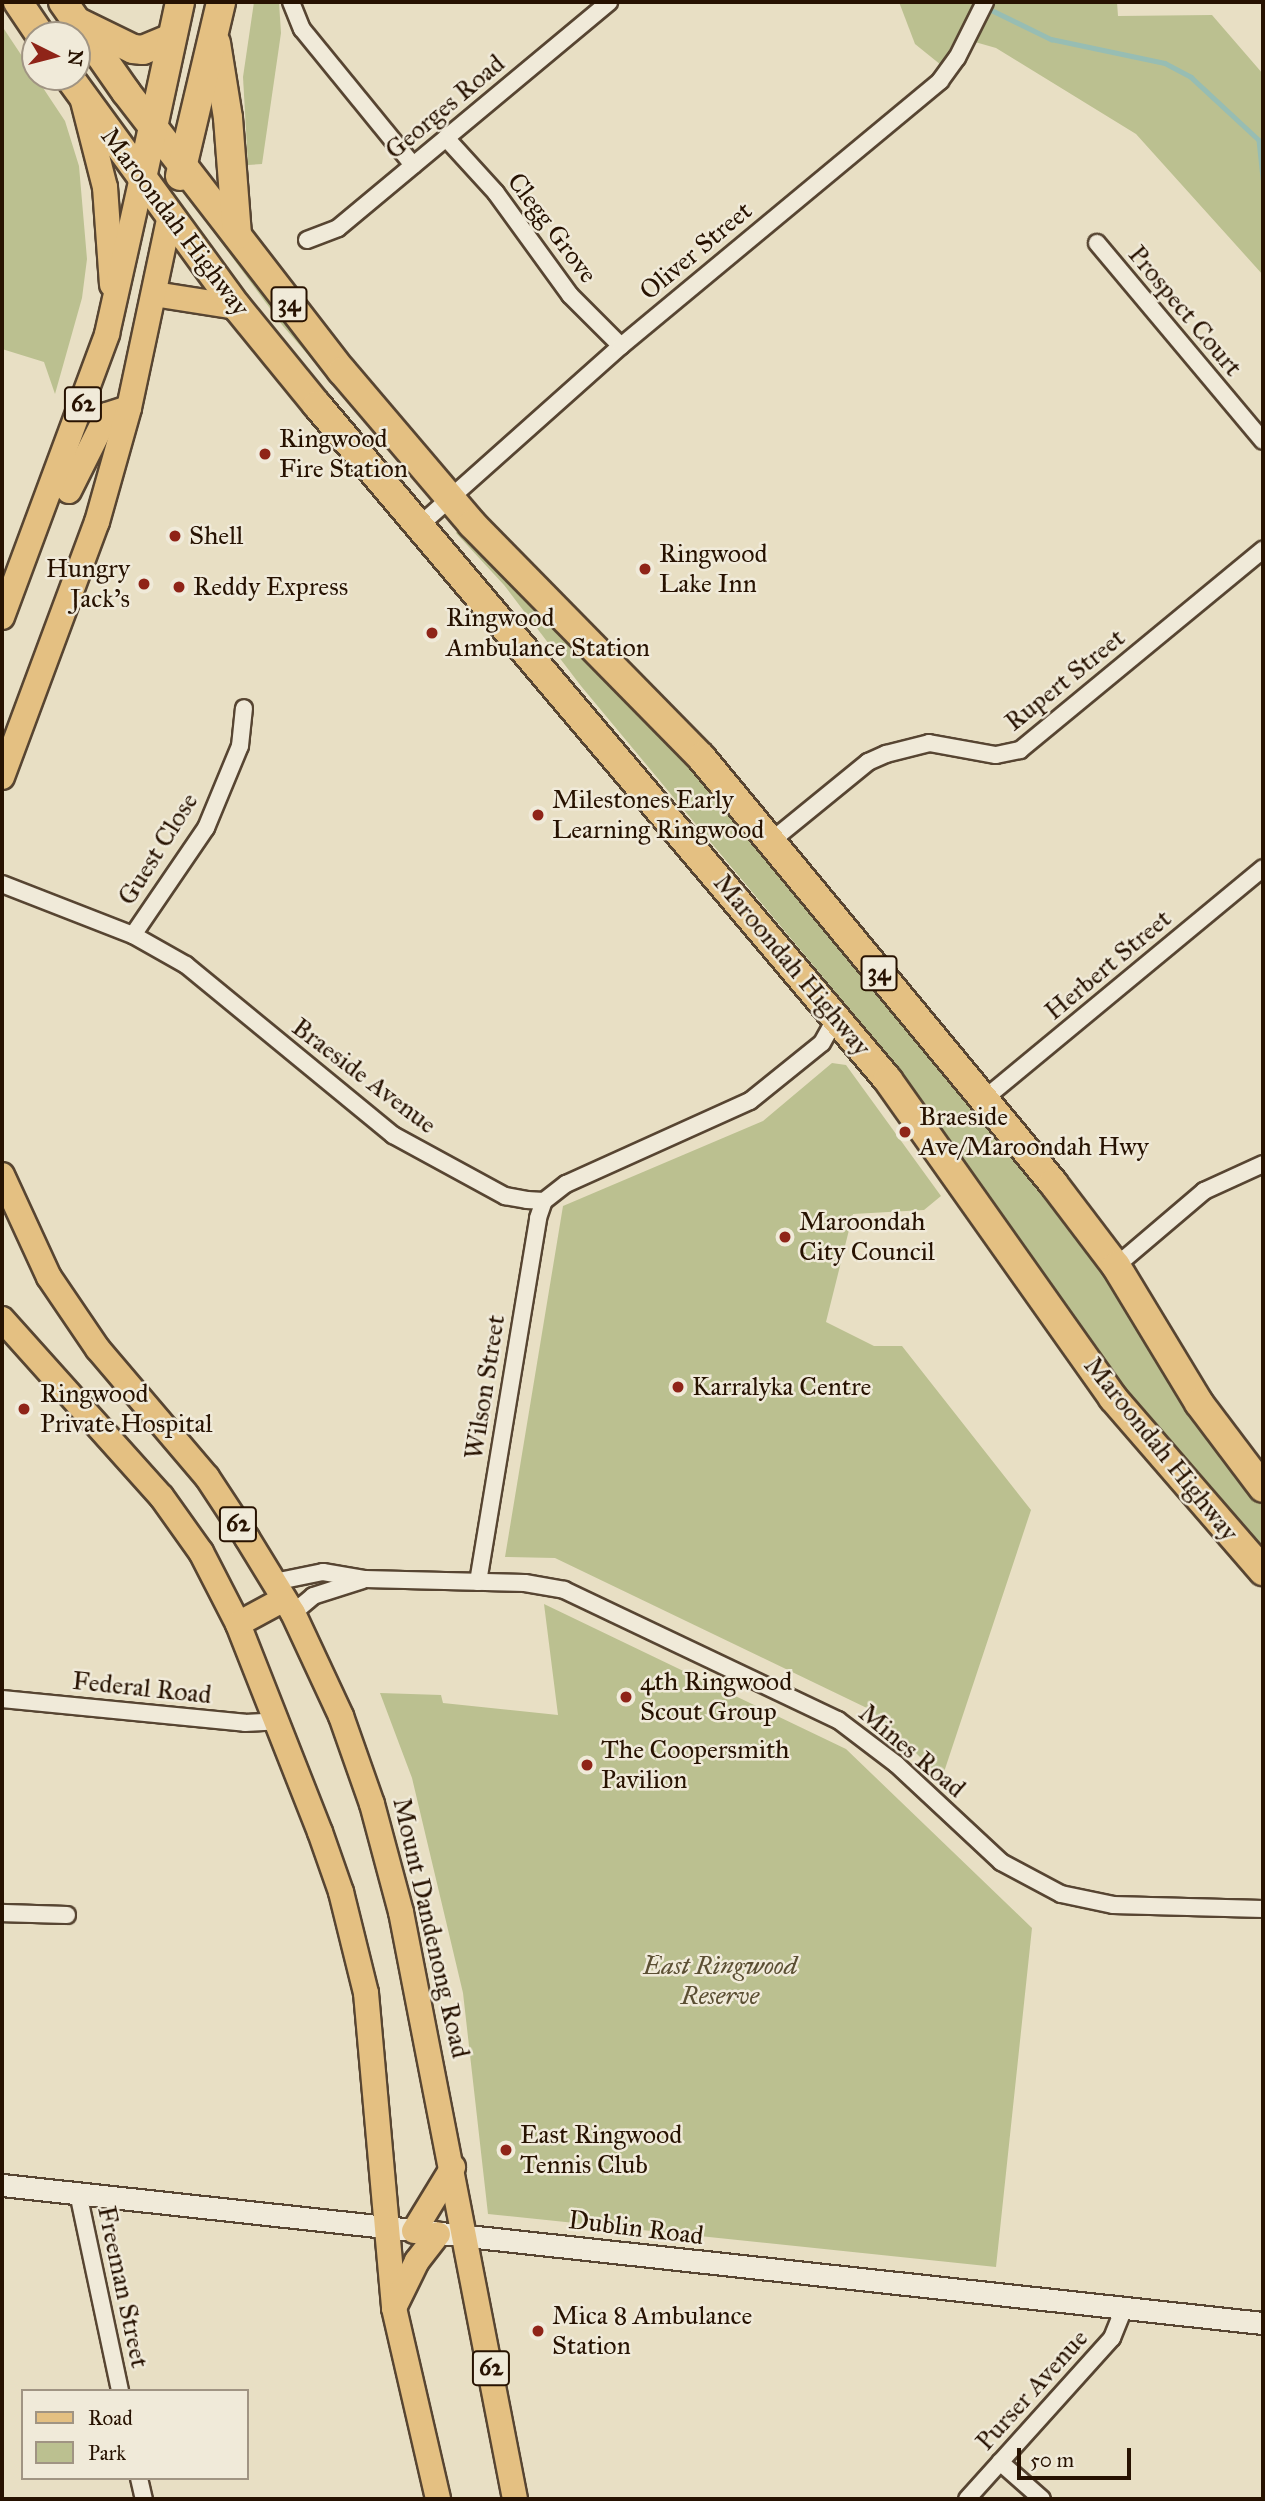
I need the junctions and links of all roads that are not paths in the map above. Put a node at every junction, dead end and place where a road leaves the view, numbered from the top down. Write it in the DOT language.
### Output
graph roads {
  1 [pos="18,2"];
  2 [pos="180,2"];
  3 [pos="221,2"];
  4 [pos="290,2"];
  5 [pos="610,2"];
  6 [pos="982,9"];
  7 [pos="70,12"];
  8 [pos="31,21"];
  9 [pos="214,30"];
  10 [pos="171,38"];
  11 [pos="76,91"];
  12 [pos="79,91"];
  13 [pos="153,125"];
  14 [pos="446,138"];
  15 [pos="182,166"];
  16 [pos="414,166"];
  17 [pos="142,178"];
  18 [pos="170,215"];
  19 [pos="237,235"];
  20 [pos="307,240"];
  21 [pos="1097,243"];
  22 [pos="154,294"];
  23 [pos="114,307"];
  24 [pos="237,307"];
  25 [pos="621,346"];
  26 [pos="129,408"];
  27 [pos="1263,441"];
  28 [pos="57,496"];
  29 [pos="447,496"];
  30 [pos="97,522"];
  31 [pos="420,525"];
  32 [pos="1263,550"];
  33 [pos="2,617"];
  34 [pos="244,708"];
  35 [pos="2,776"];
  36 [pos="770,842"];
  37 [pos="1263,868"];
  38 [pos="2,884"];
  39 [pos="133,935"];
  40 [pos="836,1018"];
  41 [pos="984,1100"];
  42 [pos="1263,1164"];
  43 [pos="2,1175"];
  44 [pos="544,1201"];
  45 [pos="1116,1266"];
  46 [pos="2,1319"];
  47 [pos="1263,1486"];
  48 [pos="1263,1571"];
  49 [pos="365,1579"];
  50 [pos="478,1582"];
  51 [pos="283,1598"];
  52 [pos="238,1624"];
  53 [pos="2,1699"];
  54 [pos="278,1721"];
  55 [pos="1263,1909"];
  56 [pos="2,1913"];
  57 [pos="67,1915"];
  58 [pos="453,2167"];
  59 [pos="2,2185"];
  60 [pos="78,2193"];
  61 [pos="386,2228"];
  62 [pos="426,2232"];
  63 [pos="467,2237"];
  64 [pos="394,2308"];
  65 [pos="1124,2308"];
  66 [pos="1263,2323"];
  67 [pos="120,2389"];
  68 [pos="1000,2462"];
  69 [pos="139,2480"];
  70 [pos="144,2499"];
  71 [pos="438,2499"];
  72 [pos="515,2499"];
  73 [pos="967,2499"];
  74 [pos="1042,2499"];
  1 -- 8 [label="highway"];
  2 -- 10 [label="highway, 62"];
  3 -- 9 [label="highway, 62"];
  4 -- 16 [label="street"];
  5 -- 14 [label="street, Georges Road"];
  6 -- 25 [label="street, Oliver Street"];
  7 -- 10 [label="highway"];
  7 -- 13 [label="highway, Maroondah Highway / 34"];
  9 -- 15 [label="highway, 62"];
  9 -- 19 [label="highway"];
  10 -- 13 [label="highway, 62"];
  11 -- 23 [label="main road"];
  12 -- 17 [label="highway, Maroondah Highway / 34"];
  13 -- 15 [label="highway, Maroondah Highway / 34"];
  13 -- 17 [label="highway, 62"];
  14 -- 16 [label="street, Georges Road"];
  14 -- 25 [label="street, Clegg Grove"];
  15 -- 18 [label="highway, 62"];
  15 -- 19 [label="highway, Maroondah Highway / 34"];
  16 -- 20 [label="street, Georges Road"];
  17 -- 18 [label="highway, Maroondah Highway / 34"];
  17 -- 23 [label="main road, 62"];
  18 -- 22 [label="main road, 62"];
  18 -- 24 [label="highway, Maroondah Highway / 34"];
  19 -- 29 [label="highway, Maroondah Highway / 34"];
  21 -- 27 [label="street, Prospect Court"];
  22 -- 24 [label="main road"];
  22 -- 26 [label="main road, 62"];
  23 -- 28 [label="main road, 62"];
  24 -- 31 [label="highway, Maroondah Highway / 34"];
  25 -- 29 [label="street, Oliver Street"];
  26 -- 28 [label="main road"];
  26 -- 30 [label="main road, 62"];
  28 -- 30 [label="main road"];
  28 -- 33 [label="main road, 62"];
  29 -- 31 [label="street, Oliver Street"];
  29 -- 36 [label="highway, Maroondah Highway / 34"];
  30 -- 35 [label="main road, 62"];
  31 -- 40 [label="highway, Maroondah Highway / 34"];
  32 -- 36 [label="street, Rupert Street"];
  34 -- 39 [label="street, Guest Close"];
  36 -- 41 [label="highway, Maroondah Highway / 34"];
  37 -- 41 [label="street, Herbert Street"];
  38 -- 39 [label="street, Braeside Avenue"];
  39 -- 44 [label="street, Braeside Avenue"];
  40 -- 44 [label="street"];
  40 -- 48 [label="highway, Maroondah Highway / 34"];
  41 -- 45 [label="highway, Maroondah Highway / 34"];
  42 -- 45 [label="street"];
  43 -- 51 [label="main road, Mount Dandenong Road / 62"];
  44 -- 50 [label="street, Wilson Street"];
  45 -- 47 [label="highway, Maroondah Highway / 34"];
  46 -- 52 [label="main road, 62"];
  49 -- 50 [label="street, Mines Road"];
  49 -- 51 [label="street, Mines Road"];
  49 -- 51 [label="street, Mines Road"];
  50 -- 55 [label="street, Mines Road"];
  51 -- 52 [label="main road"];
  51 -- 58 [label="main road, Mount Dandenong Road / 62"];
  52 -- 54 [label="main road, 62"];
  53 -- 54 [label="street, Federal Road"];
  54 -- 61 [label="main road, 62"];
  56 -- 57 [label="street"];
  58 -- 62 [label="main road"];
  58 -- 63 [label="main road, Mount Dandenong Road / 62"];
  59 -- 60 [label="main road, Dublin Road"];
  60 -- 61 [label="main road, Dublin Road"];
  60 -- 67 [label="street, Freeman Street"];
  61 -- 62 [label="main road, Dublin Road"];
  61 -- 64 [label="main road, 62"];
  62 -- 63 [label="main road, Dublin Road"];
  62 -- 64 [label="main road"];
  63 -- 65 [label="main road, Dublin Road"];
  63 -- 72 [label="main road, Mount Dandenong Road / 62"];
  64 -- 71 [label="main road, 62"];
  65 -- 66 [label="main road, Dublin Road"];
  65 -- 68 [label="street, Purser Avenue"];
  68 -- 73 [label="street, Purser Avenue"];
  68 -- 74 [label="street"];
  69 -- 70 [label="street"];
}
